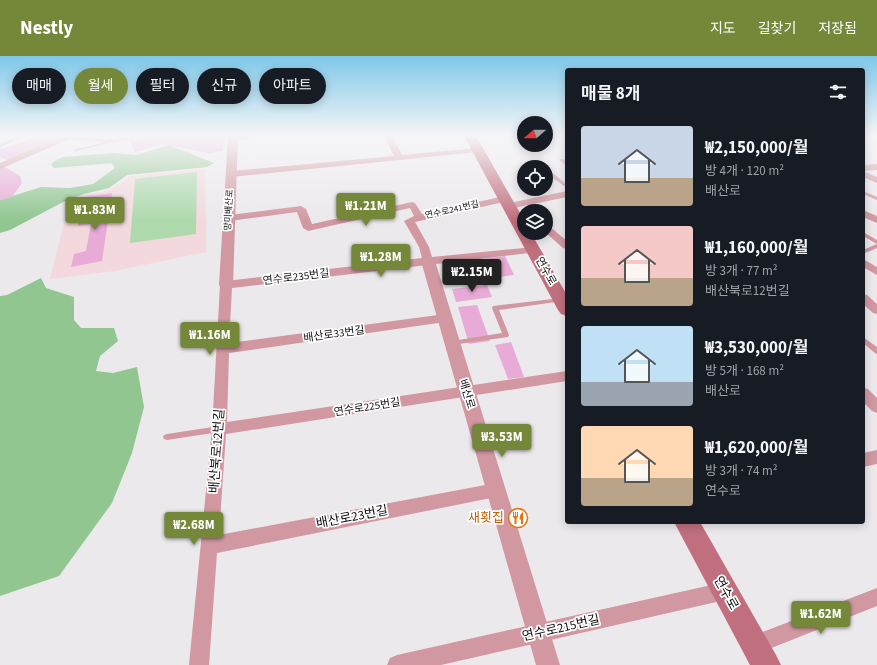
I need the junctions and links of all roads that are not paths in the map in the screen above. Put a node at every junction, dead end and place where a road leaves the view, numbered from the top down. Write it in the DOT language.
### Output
graph roads {
  1 [pos="232,164"];
  2 [pos="326,164"];
  3 [pos="487,164"];
  4 [pos="877,167"];
  5 [pos="865,168"];
  6 [pos="231,174"];
  7 [pos="865,175"];
  8 [pos="553,176"];
  9 [pos="877,180"];
  10 [pos="565,185"];
  11 [pos="865,193"];
  12 [pos="565,194"];
  13 [pos="877,199"];
  14 [pos="511,203"];
  15 [pos="517,206"];
  16 [pos="865,214"];
  17 [pos="420,217"];
  18 [pos="517,217"];
  19 [pos="229,218"];
  20 [pos="877,220"];
  21 [pos="553,234"];
  22 [pos="865,235"];
  23 [pos="528,240"];
  24 [pos="877,242"];
  25 [pos="565,244"];
  26 [pos="877,246"];
  27 [pos="534,250"];
  28 [pos="865,251"];
  29 [pos="428,261"];
  30 [pos="865,263"];
  31 [pos="877,272"];
  32 [pos="226,285"];
  33 [pos="564,305"];
  34 [pos="445,318"];
  35 [pos="865,340"];
  36 [pos="452,342"];
  37 [pos="223,350"];
  38 [pos="877,351"];
  39 [pos="565,376"];
  40 [pos="466,391"];
  41 [pos="865,394"];
  42 [pos="865,396"];
  43 [pos="877,396"];
  44 [pos="877,407"];
  45 [pos="219,429"];
  46 [pos="167,437"];
  47 [pos="496,490"];
  48 [pos="687,524"];
  49 [pos="209,546"];
  50 [pos="724,591"];
  51 [pos="877,597"];
  52 [pos="538,633"];
  53 [pos="760,655"];
  54 [pos="199,665"];
  55 [pos="397,665"];
  56 [pos="548,665"];
  1 -- 6 [label="street, 망미배산로"];
  2 -- 6 [label="street"];
  3 -- 14 [label="main road, 연수로"];
  4 -- 5 [label="street"];
  6 -- 19 [label="street, 망미배산로"];
  7 -- 9 [label="street"];
  8 -- 10 [label="lane"];
  11 -- 13 [label="lane"];
  12 -- 14 [label="street, 연수로241번길"];
  14 -- 15 [label="street"];
  14 -- 17 [label="street, 연수로241번길"];
  14 -- 18 [label="main road, 연수로"];
  16 -- 20 [label="street"];
  17 -- 19 [label="street, 연수로241번길"];
  17 -- 29 [label="street"];
  19 -- 32 [label="street, 망미배산로"];
  21 -- 25 [label="street"];
  22 -- 24 [label="lane"];
  23 -- 27 [label="main road, 연수로"];
  26 -- 28 [label="lane"];
  27 -- 29 [label="street, 연수로235번길"];
  27 -- 33 [label="main road, 연수로"];
  29 -- 32 [label="street, 연수로235번길"];
  29 -- 34 [label="street, 배산로"];
  30 -- 31 [label="street"];
  32 -- 37 [label="street, 배산북로12번길"];
  33 -- 36 [label="lane"];
  34 -- 36 [label="street, 배산로"];
  34 -- 37 [label="street, 배산로33번길"];
  35 -- 38 [label="lane"];
  36 -- 40 [label="street, 배산로"];
  37 -- 45 [label="street, 배산북로12번길"];
  39 -- 40 [label="street, 연수로225번길"];
  40 -- 45 [label="street, 연수로225번길"];
  40 -- 47 [label="street, 배산로"];
  41 -- 43 [label="lane"];
  42 -- 44 [label="street"];
  45 -- 46 [label="lane, 연수로225번길"];
  45 -- 49 [label="street, 배산북로12번길"];
  47 -- 49 [label="street, 배산로23번길"];
  47 -- 52 [label="street, 배산로"];
  48 -- 50 [label="main road, 연수로"];
  49 -- 54 [label="street, 배산북로12번길"];
  50 -- 52 [label="street, 연수로215번길"];
  50 -- 53 [label="main road, 연수로"];
  51 -- 53 [label="street"];
  52 -- 55 [label="street, 연수로215번길"];
  52 -- 56 [label="street, 배산로"];
}
